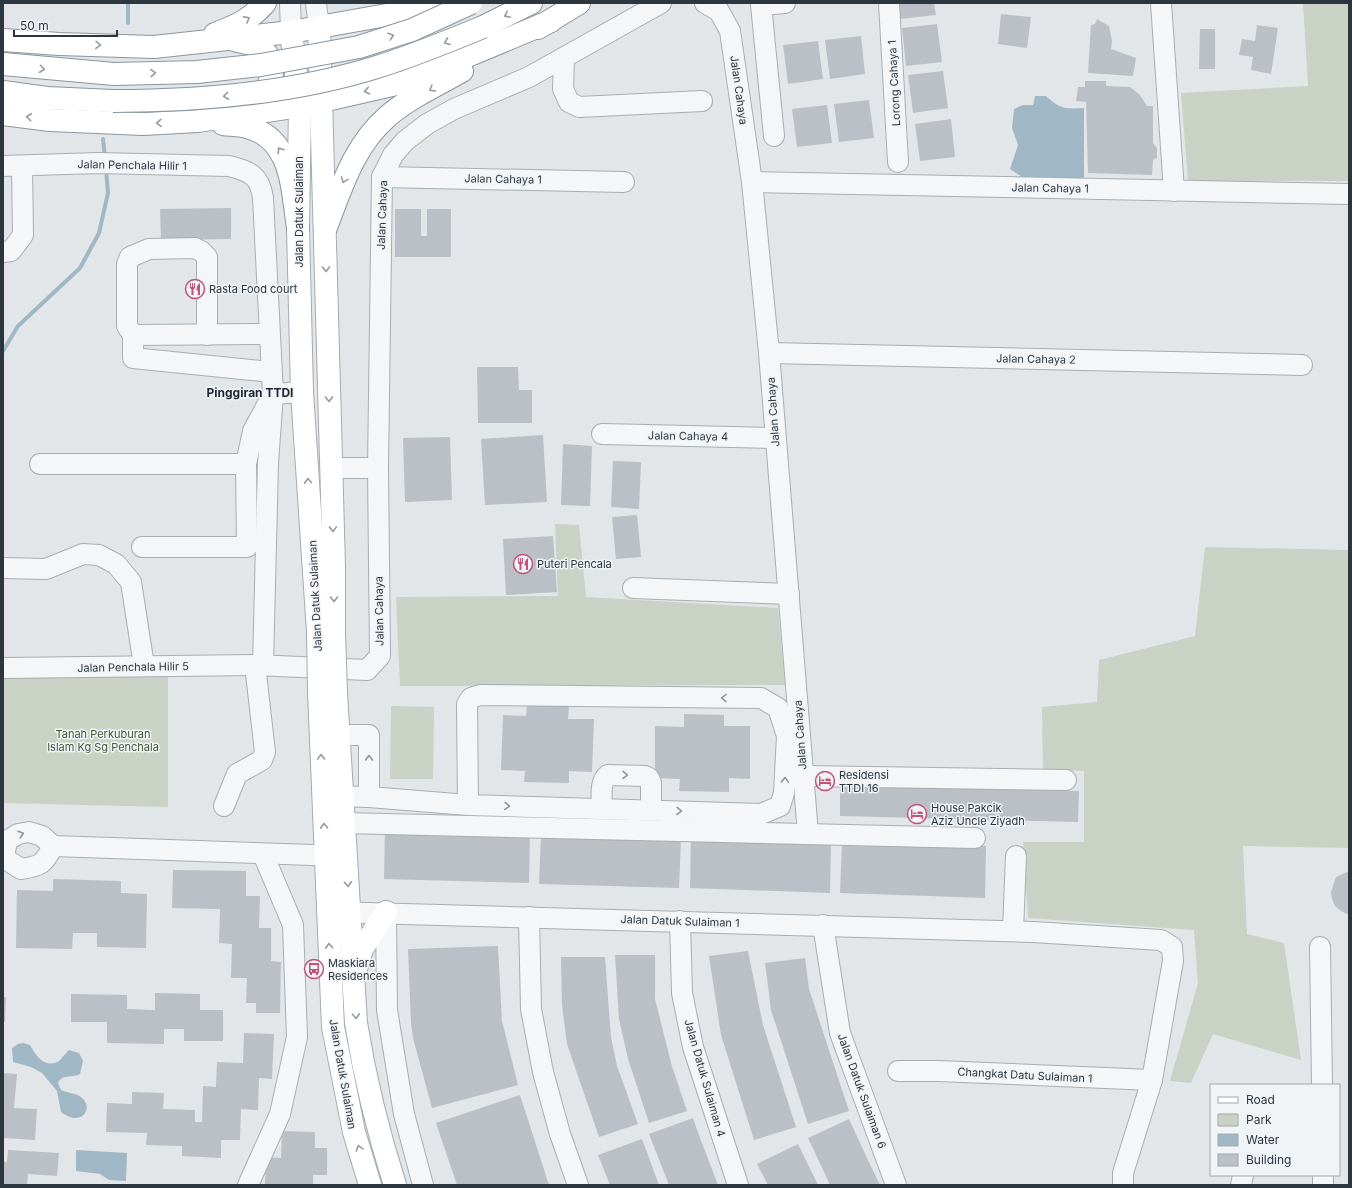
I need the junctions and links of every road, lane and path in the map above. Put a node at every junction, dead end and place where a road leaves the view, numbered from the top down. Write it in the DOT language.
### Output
graph roads {
  1 [pos="265,3"];
  2 [pos="290,3"];
  3 [pos="316,3"];
  4 [pos="431,3"];
  5 [pos="470,3"];
  6 [pos="531,3"];
  7 [pos="579,3"];
  8 [pos="661,3"];
  9 [pos="705,3"];
  10 [pos="785,3"];
  11 [pos="890,3"];
  12 [pos="1161,3"];
  13 [pos="398,13"];
  14 [pos="551,21"];
  15 [pos="319,27"];
  16 [pos="292,32"];
  17 [pos="229,38"];
  18 [pos="3,40"];
  19 [pos="185,44"];
  20 [pos="564,59"];
  21 [pos="3,64"];
  22 [pos="405,82"];
  23 [pos="3,92"];
  24 [pos="321,101"];
  25 [pos="702,101"];
  26 [pos="300,106"];
  27 [pos="3,114"];
  28 [pos="230,116"];
  29 [pos="198,121"];
  30 [pos="774,136"];
  31 [pos="898,162"];
  32 [pos="13,166"];
  33 [pos="382,177"];
  34 [pos="624,182"];
  35 [pos="752,182"];
  36 [pos="889,185"];
  37 [pos="918,186"];
  38 [pos="1174,191"];
  39 [pos="1349,194"];
  40 [pos="298,228"];
  41 [pos="325,230"];
  42 [pos="3,252"];
  43 [pos="269,334"];
  44 [pos="132,335"];
  45 [pos="207,335"];
  46 [pos="769,353"];
  47 [pos="1302,365"];
  48 [pos="271,372"];
  49 [pos="302,392"];
  50 [pos="273,394"];
  51 [pos="602,434"];
  52 [pos="775,438"];
  53 [pos="40,464"];
  54 [pos="246,464"];
  55 [pos="331,468"];
  56 [pos="378,468"];
  57 [pos="142,547"];
  58 [pos="3,568"];
  59 [pos="633,588"];
  60 [pos="789,594"];
  61 [pos="326,632"];
  62 [pos="144,666"];
  63 [pos="259,666"];
  64 [pos="3,668"];
  65 [pos="327,693"];
  66 [pos="338,735"];
  67 [pos="803,776"];
  68 [pos="1066,780"];
  69 [pos="332,797"];
  70 [pos="369,797"];
  71 [pos="468,805"];
  72 [pos="224,806"];
  73 [pos="602,809"];
  74 [pos="651,810"];
  75 [pos="344,823"];
  76 [pos="808,834"];
  77 [pos="975,838"];
  78 [pos="53,846"];
  79 [pos="263,854"];
  80 [pos="336,856"];
  81 [pos="1016,856"];
  82 [pos="327,912"];
  83 [pos="350,912"];
  84 [pos="386,912"];
  85 [pos="529,917"];
  86 [pos="680,921"];
  87 [pos="823,925"];
  88 [pos="1013,931"];
  89 [pos="1320,947"];
  90 [pos="354,978"];
  91 [pos="898,1071"];
  92 [pos="1152,1080"];
  93 [pos="1322,1084"];
  94 [pos="369,1183"];
  95 [pos="248,1185"];
  96 [pos="395,1185"];
  97 [pos="423,1185"];
  98 [pos="578,1185"];
  99 [pos="738,1185"];
  100 [pos="896,1185"];
  101 [pos="1123,1185"];
  19 -- 1 [label="main road, one-way"];
  2 -- 16 [label="street, Jalan Datuk Sulaiman"];
  3 -- 15 [label="street, Jalan Datuk Sulaiman"];
  4 -- 13 [label="main road"];
  21 -- 5 [label="main road, one-way, bridge"];
  6 -- 23 [label="main road, one-way, bridge"];
  7 -- 14 [label="main road"];
  8 -- 20 [label="street, Jalan Cahaya"];
  9 -- 35 [label="street, Jalan Cahaya"];
  10 -- 30 [label="street"];
  11 -- 31 [label="street, Lorong Cahaya 1"];
  12 -- 38 [label="street"];
  13 -- 15 [label="main road"];
  13 -- 22 [label="main road"];
  14 -- 22 [label="main road"];
  14 -- 41 [label="main road, one-way"];
  15 -- 16 [label="main road"];
  15 -- 24 [label="main road, Jalan Datuk Sulaiman"];
  16 -- 17 [label="main road"];
  16 -- 26 [label="main road, Jalan Datuk Sulaiman"];
  17 -- 19 [label="main road"];
  17 -- 28 [label="main road"];
  18 -- 19 [label="main road, one-way"];
  20 -- 25 [label="street"];
  20 -- 33 [label="street, Jalan Cahaya"];
  22 -- 24 [label="main road, one-way"];
  24 -- 26 [label="main road"];
  24 -- 41 [label="main road, Jalan Datuk Sulaiman"];
  26 -- 28 [label="main road"];
  26 -- 40 [label="main road, Jalan Datuk Sulaiman"];
  29 -- 27 [label="main road, one-way"];
  28 -- 29 [label="main road"];
  40 -- 29 [label="main road, one-way"];
  31 -- 36 [label="street, Lorong Cahaya 1"];
  31 -- 37 [label="street"];
  32 -- 42 [label="street"];
  32 -- 43 [label="street, Jalan Penchala Hilir 1"];
  33 -- 34 [label="street, Jalan Cahaya 1"];
  33 -- 56 [label="street, Jalan Cahaya"];
  35 -- 36 [label="street, Jalan Cahaya 1"];
  35 -- 46 [label="street, Jalan Cahaya"];
  36 -- 37 [label="street, Jalan Cahaya 1"];
  37 -- 38 [label="street, Jalan Cahaya 1"];
  38 -- 39 [label="street, Jalan Cahaya 1"];
  40 -- 49 [label="main road, Jalan Datuk Sulaiman"];
  41 -- 55 [label="main road, Jalan Datuk Sulaiman, one-way"];
  43 -- 45 [label="street"];
  43 -- 48 [label="street"];
  44 -- 45 [label="street"];
  44 -- 45 [label="street"];
  44 -- 48 [label="street"];
  46 -- 47 [label="street, Jalan Cahaya 2"];
  46 -- 52 [label="street, Jalan Cahaya"];
  48 -- 50 [label="street"];
  49 -- 50 [label="street"];
  61 -- 49 [label="main road, Jalan Datuk Sulaiman, one-way"];
  50 -- 54 [label="street"];
  50 -- 63 [label="street"];
  51 -- 52 [label="street, Jalan Cahaya 4"];
  52 -- 60 [label="street, Jalan Cahaya"];
  53 -- 54 [label="street"];
  54 -- 57 [label="street"];
  55 -- 56 [label="street"];
  55 -- 61 [label="main road, Jalan Datuk Sulaiman, one-way"];
  56 -- 63 [label="street, Jalan Cahaya"];
  58 -- 62 [label="street"];
  59 -- 60 [label="street"];
  60 -- 67 [label="street, Jalan Cahaya"];
  61 -- 65 [label="main road, Jalan Datuk Sulaiman, bridge"];
  62 -- 63 [label="street, Jalan Penchala Hilir 5"];
  62 -- 64 [label="street, Jalan Penchala Hilir 5"];
  63 -- 72 [label="street"];
  65 -- 66 [label="main road, Jalan Datuk Sulaiman"];
  69 -- 65 [label="main road, Jalan Datuk Sulaiman, one-way"];
  66 -- 69 [label="main road, Jalan Datuk Sulaiman"];
  70 -- 66 [label="street, one-way"];
  67 -- 68 [label="street"];
  67 -- 76 [label="street, Jalan Cahaya"];
  69 -- 70 [label="street"];
  69 -- 75 [label="main road, Jalan Datuk Sulaiman"];
  80 -- 69 [label="main road, Jalan Datuk Sulaiman, one-way"];
  70 -- 71 [label="street"];
  71 -- 73 [label="street, one-way"];
  74 -- 71 [label="street, one-way"];
  73 -- 74 [label="street"];
  73 -- 74 [label="street, one-way"];
  75 -- 76 [label="street"];
  75 -- 80 [label="main road, Jalan Datuk Sulaiman"];
  76 -- 77 [label="street"];
  78 -- 79 [label="street"];
  79 -- 80 [label="street"];
  79 -- 95 [label="street"];
  80 -- 82 [label="main road, Jalan Datuk Sulaiman"];
  80 -- 83 [label="main road, Jalan Datuk Sulaiman, one-way"];
  81 -- 88 [label="street"];
  82 -- 83 [label="street, Jalan Datuk Sulaiman 1"];
  94 -- 82 [label="main road, Jalan Datuk Sulaiman, one-way"];
  83 -- 84 [label="street, Jalan Datuk Sulaiman 1"];
  83 -- 90 [label="main road, Jalan Datuk Sulaiman"];
  84 -- 85 [label="street, Jalan Datuk Sulaiman 1"];
  84 -- 90 [label="main road"];
  84 -- 97 [label="street"];
  85 -- 86 [label="street, Jalan Datuk Sulaiman 1"];
  85 -- 98 [label="street"];
  86 -- 87 [label="street, Jalan Datuk Sulaiman 1"];
  86 -- 99 [label="street, Jalan Datuk Sulaiman 4"];
  87 -- 88 [label="street, Jalan Datuk Sulaiman 1"];
  87 -- 100 [label="street, Jalan Datuk Sulaiman 6"];
  88 -- 92 [label="street, Jalan Datuk Sulaiman 1"];
  89 -- 93 [label="street"];
  90 -- 96 [label="main road, Jalan Datuk Sulaiman, one-way"];
  91 -- 92 [label="street, Changkat Datu Sulaiman 1"];
  92 -- 101 [label="street"];
}
